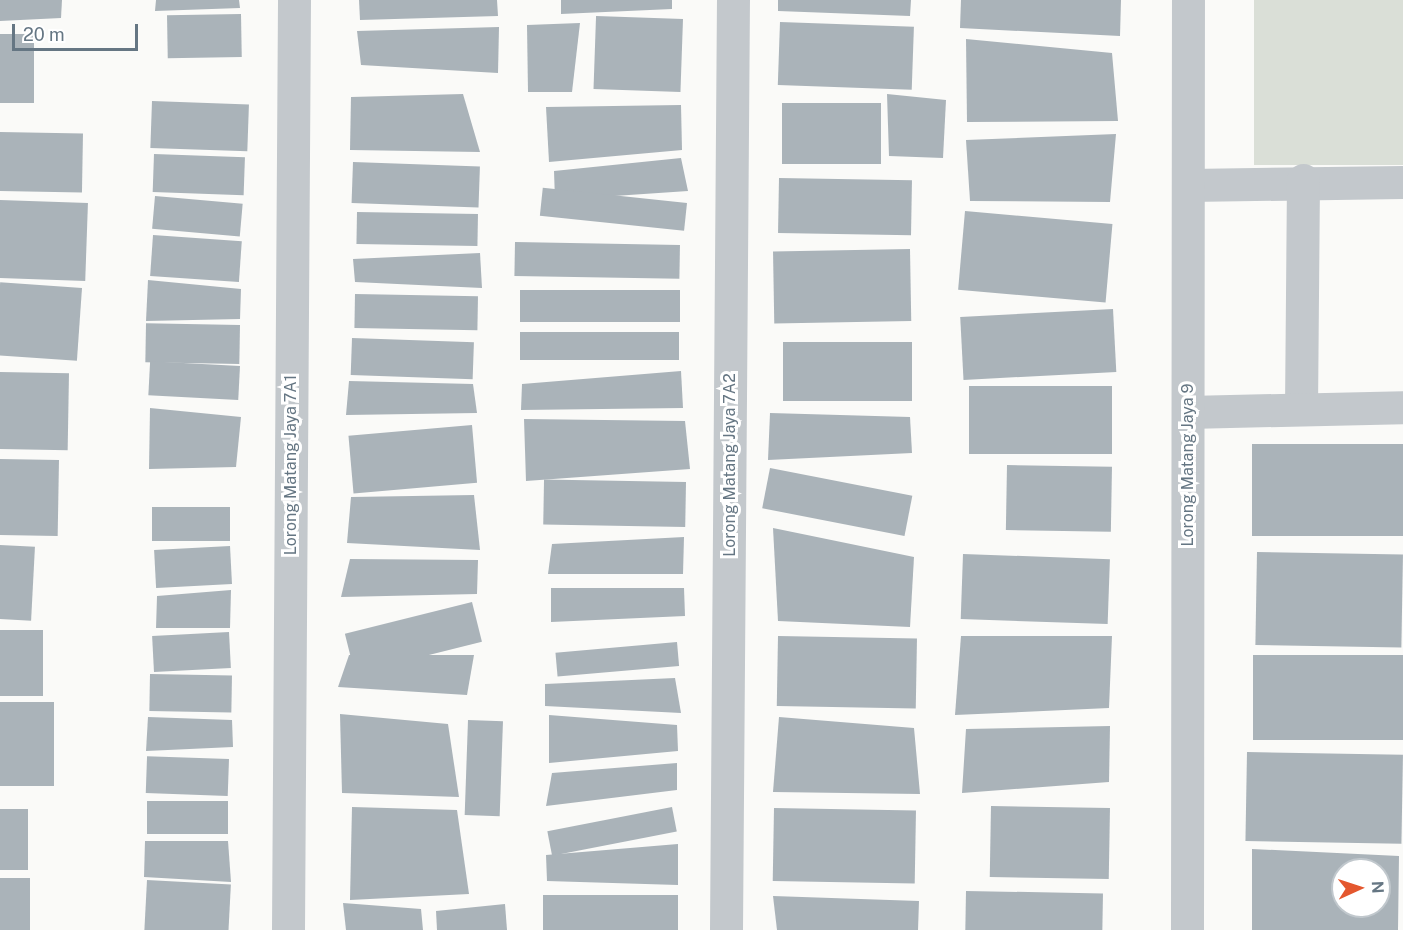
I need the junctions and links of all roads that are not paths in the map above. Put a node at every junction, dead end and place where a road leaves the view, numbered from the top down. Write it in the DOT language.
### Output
graph roads {
  1 [pos="294,0"];
  2 [pos="733,0"];
  3 [pos="1188,0"];
  4 [pos="1304,180"];
  5 [pos="1403,182"];
  6 [pos="1188,185"];
  7 [pos="1403,407"];
  8 [pos="1301,409"];
  9 [pos="1188,412"];
  10 [pos="288,930"];
  11 [pos="726,930"];
  12 [pos="1187,930"];
  1 -- 10 [label="street, Lorong Matang Jaya 7A1"];
  2 -- 11 [label="street, Lorong Matang Jaya 7A2"];
  3 -- 6 [label="street, Lorong Matang Jaya 9"];
  4 -- 5 [label="street"];
  4 -- 6 [label="street"];
  4 -- 8 [label="street"];
  6 -- 9 [label="street, Lorong Matang Jaya 9"];
  7 -- 8 [label="street"];
  8 -- 9 [label="street"];
  9 -- 12 [label="street, Lorong Matang Jaya 9"];
}
